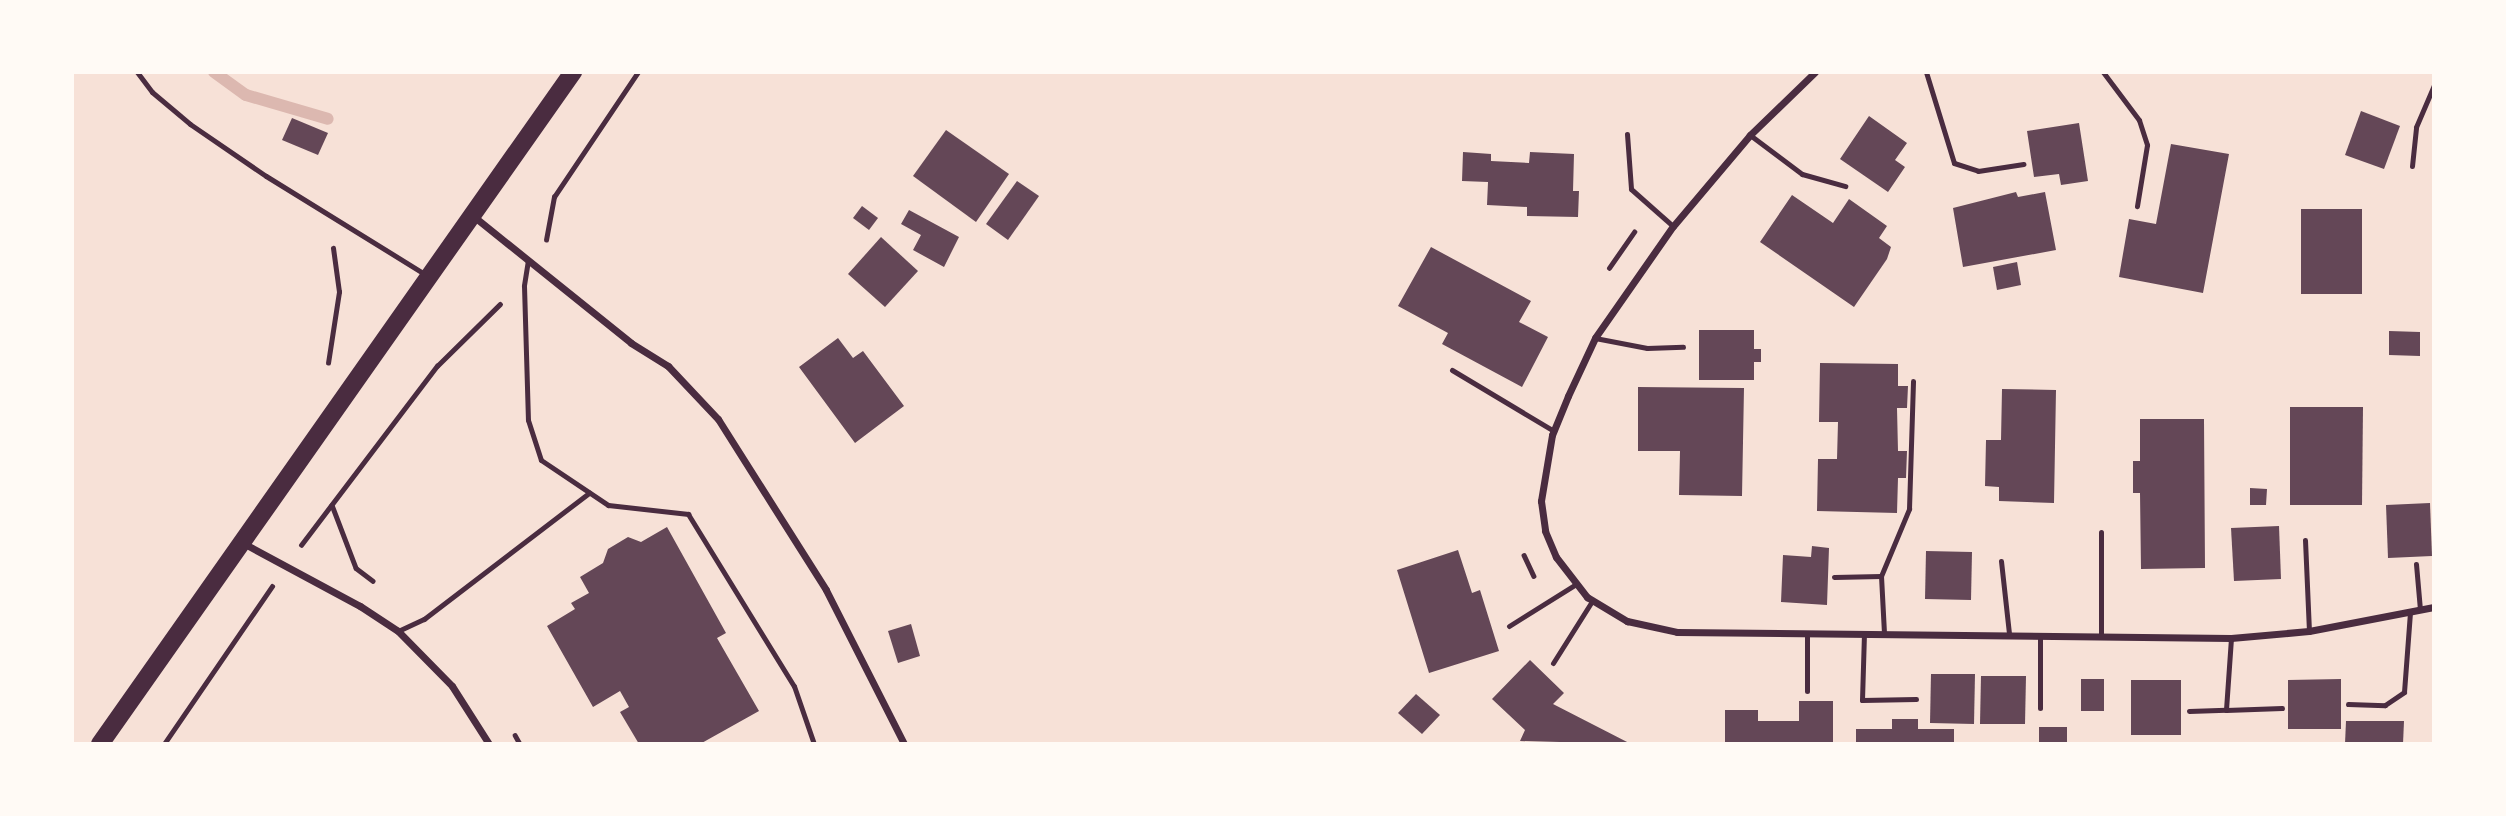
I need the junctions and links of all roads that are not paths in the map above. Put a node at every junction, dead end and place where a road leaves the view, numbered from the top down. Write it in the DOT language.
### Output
graph roads {
  1 [pos="137,72"];
  2 [pos="573,72"];
  3 [pos="1815,72"];
  4 [pos="1926,72"];
  5 [pos="2103,72"];
  6 [pos="2434,85"];
  7 [pos="1627,134"];
  8 [pos="1750,135"];
  9 [pos="2023,164"];
  10 [pos="2412,166"];
  11 [pos="1845,187"];
  12 [pos="2137,206"];
  13 [pos="471,214"];
  14 [pos="1673,226"];
  15 [pos="528,257"];
  16 [pos="429,277"];
  17 [pos="1595,338"];
  18 [pos="1683,347"];
  19 [pos="1452,370"];
  20 [pos="1913,381"];
  21 [pos="1553,431"];
  22 [pos="589,493"];
  23 [pos="2101,532"];
  24 [pos="2305,540"];
  25 [pos="242,542"];
  26 [pos="2001,561"];
  27 [pos="2416,564"];
  28 [pos="1881,576"];
  29 [pos="1834,577"];
  30 [pos="1576,584"];
  31 [pos="1592,601"];
  32 [pos="2434,607"];
  33 [pos="2420,610"];
  34 [pos="2410,612"];
  35 [pos="1509,626"];
  36 [pos="398,631"];
  37 [pos="2309,631"];
  38 [pos="1807,633"];
  39 [pos="1864,634"];
  40 [pos="1884,634"];
  41 [pos="2009,634"];
  42 [pos="2040,635"];
  43 [pos="2101,636"];
  44 [pos="2231,638"];
  45 [pos="1553,663"];
  46 [pos="1807,691"];
  47 [pos="1916,699"];
  48 [pos="2348,704"];
  49 [pos="2040,708"];
  50 [pos="2282,708"];
  51 [pos="2226,710"];
  52 [pos="2189,711"];
  53 [pos="100,744"];
  54 [pos="489,744"];
  55 [pos="814,744"];
  56 [pos="904,744"];
  1 -- 16 [label="lane"];
  2 -- 13 [label="main road"];
  3 -- 8 [label="street"];
  4 -- 9 [label="lane"];
  5 -- 12 [label="lane"];
  6 -- 10 [label="lane"];
  7 -- 14 [label="lane"];
  8 -- 11 [label="lane"];
  8 -- 14 [label="street"];
  13 -- 15 [label="street"];
  13 -- 16 [label="main road"];
  14 -- 17 [label="street"];
  15 -- 22 [label="lane"];
  15 -- 56 [label="street"];
  16 -- 25 [label="main road"];
  17 -- 18 [label="lane"];
  17 -- 21 [label="street"];
  19 -- 21 [label="lane"];
  20 -- 28 [label="lane"];
  21 -- 30 [label="street"];
  22 -- 36 [label="lane"];
  22 -- 55 [label="lane"];
  23 -- 43 [label="lane"];
  24 -- 37 [label="lane"];
  25 -- 36 [label="street"];
  25 -- 53 [label="main road"];
  26 -- 41 [label="lane"];
  27 -- 33 [label="lane"];
  28 -- 29 [label="lane"];
  28 -- 40 [label="lane"];
  30 -- 31 [label="street"];
  30 -- 35 [label="lane"];
  31 -- 38 [label="street"];
  31 -- 45 [label="lane"];
  32 -- 33 [label="street"];
  33 -- 34 [label="street"];
  34 -- 37 [label="street"];
  34 -- 48 [label="lane"];
  36 -- 54 [label="street"];
  37 -- 44 [label="street"];
  38 -- 39 [label="street"];
  38 -- 46 [label="lane"];
  39 -- 40 [label="street"];
  39 -- 47 [label="lane"];
  40 -- 41 [label="street"];
  41 -- 42 [label="street"];
  42 -- 43 [label="street"];
  42 -- 49 [label="lane"];
  43 -- 44 [label="street"];
  44 -- 51 [label="lane"];
  50 -- 51 [label="lane"];
  51 -- 52 [label="lane"];
}
